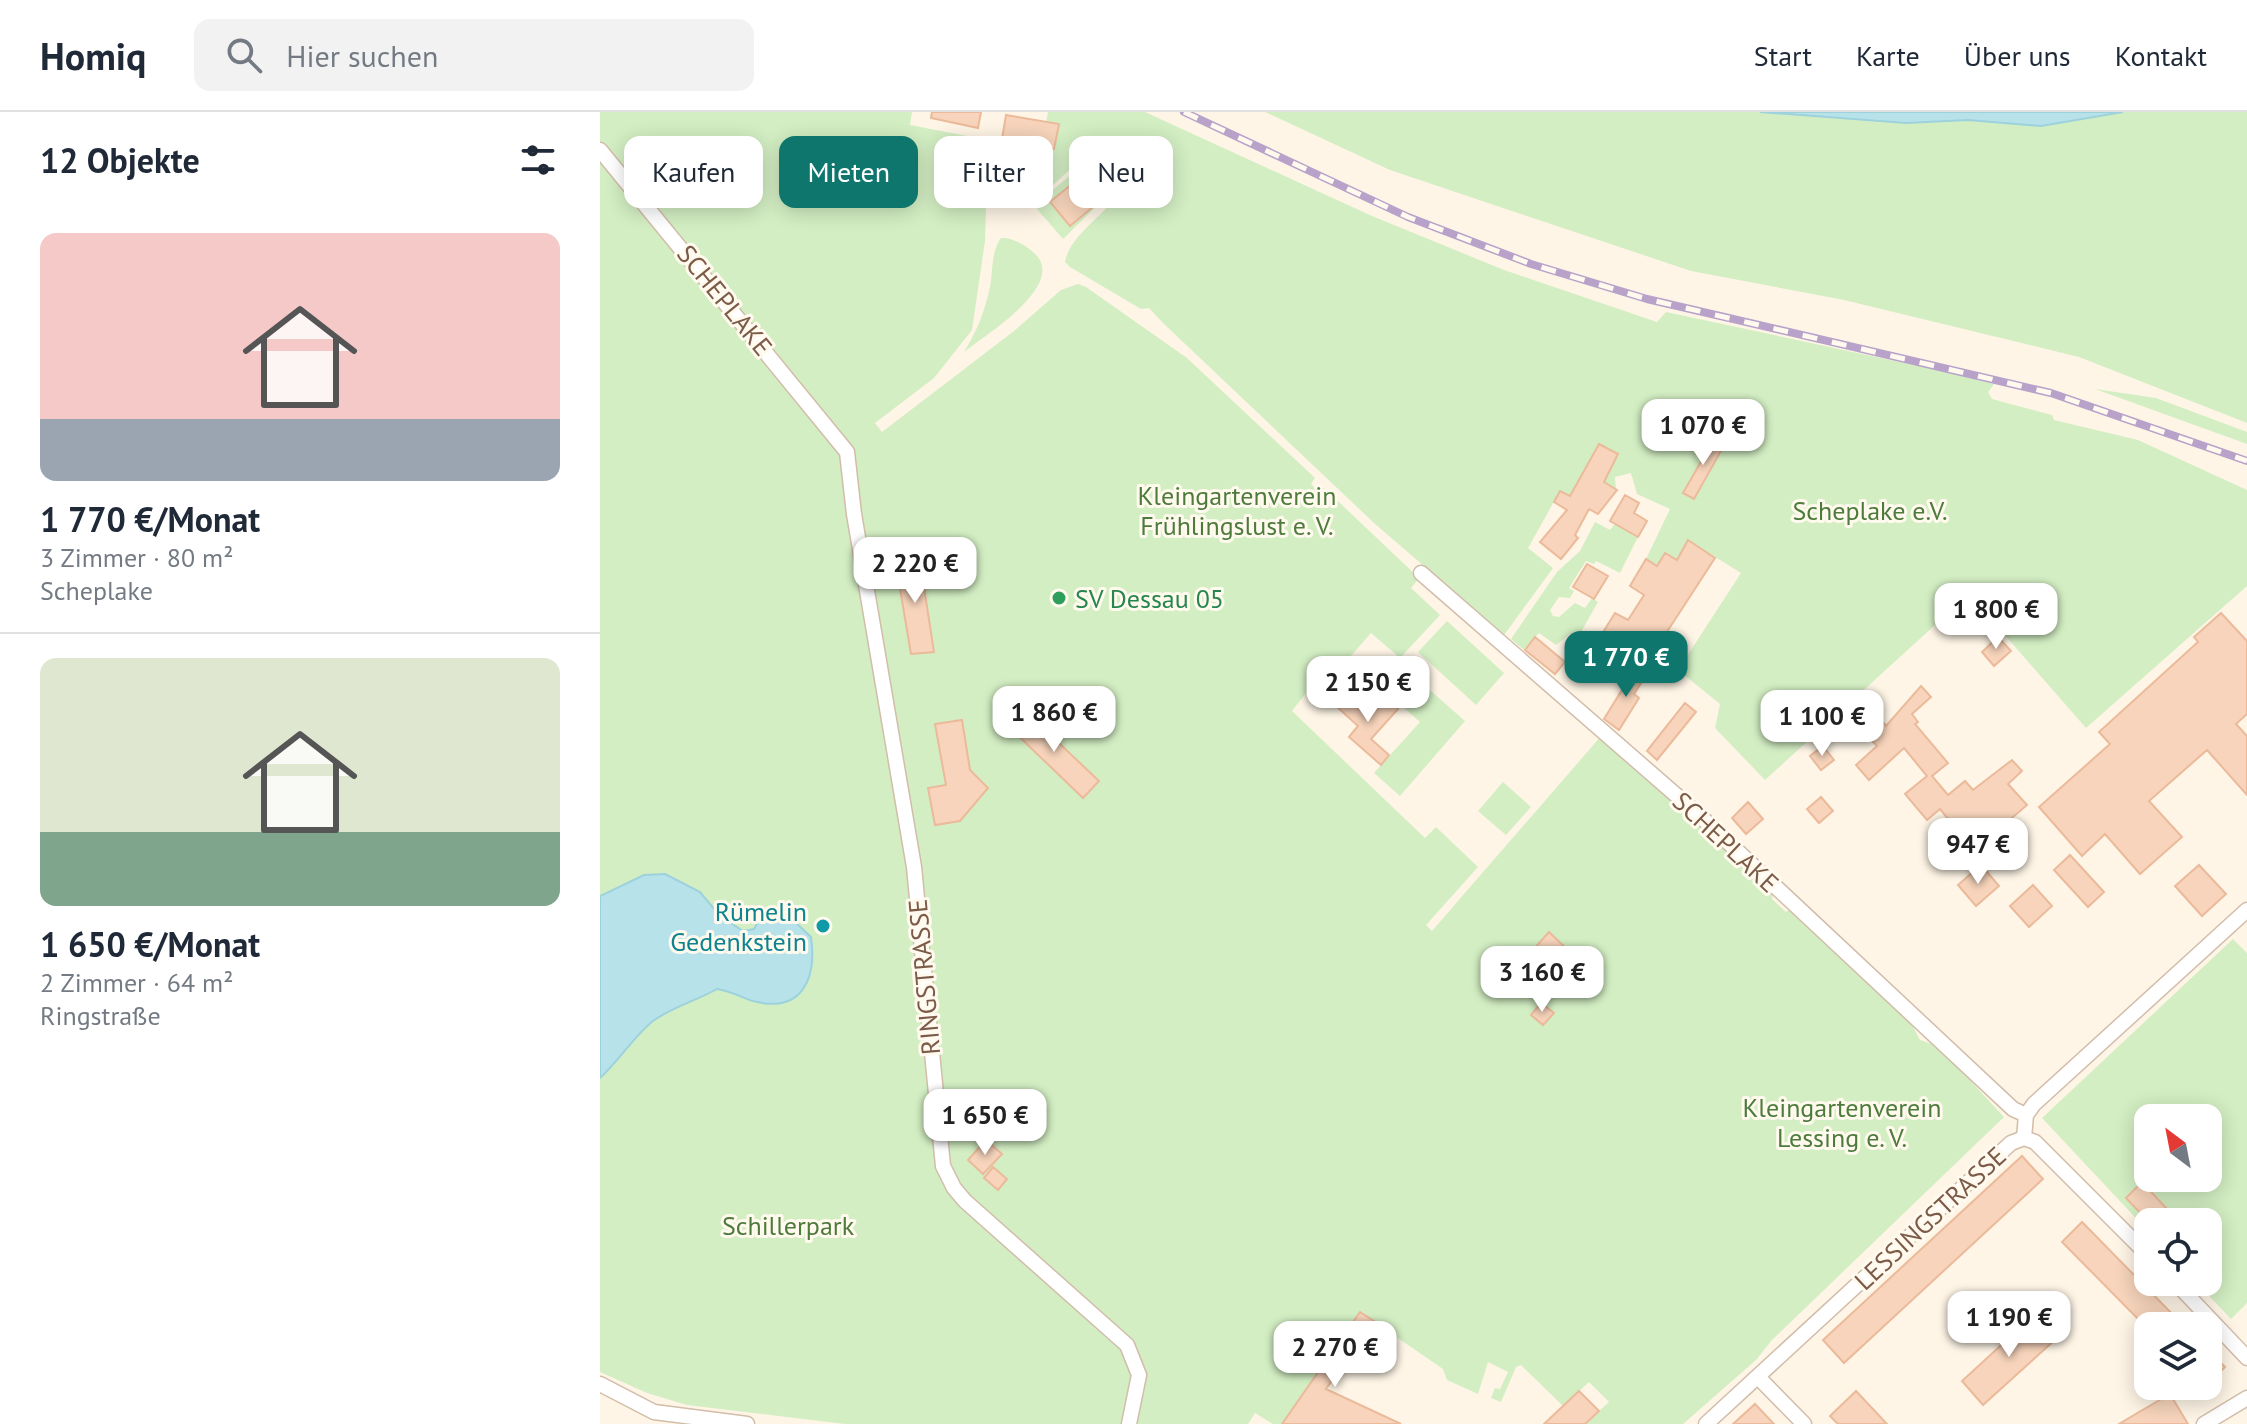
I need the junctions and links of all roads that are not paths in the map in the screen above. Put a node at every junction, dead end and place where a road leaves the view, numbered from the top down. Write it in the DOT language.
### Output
graph roads {
  1 [pos="600,150"];
  2 [pos="847,452"];
  3 [pos="1421,573"];
  4 [pos="2247,910"];
  5 [pos="2026,1115"];
  6 [pos="2024,1138"];
  7 [pos="2134,1241"];
  8 [pos="2188,1296"];
  9 [pos="2247,1358"];
  10 [pos="1758,1377"];
  11 [pos="600,1384"];
  12 [pos="2247,1398"];
  13 [pos="725,1423"];
  14 [pos="747,1424"];
  15 [pos="1129,1424"];
  16 [pos="1706,1424"];
  17 [pos="1804,1424"];
  18 [pos="2204,1424"];
  1 -- 2 [label="street, SCHEPLAKE"];
  2 -- 15 [label="street, RINGSTRASSE"];
  3 -- 5 [label="street, SCHEPLAKE"];
  4 -- 5 [label="street"];
  5 -- 6 [label="street, LESSINGSTRASSE"];
  6 -- 7 [label="street"];
  6 -- 10 [label="street, LESSINGSTRASSE"];
  8 -- 9 [label="street"];
  10 -- 16 [label="street, LESSINGSTRASSE"];
  10 -- 17 [label="street"];
  11 -- 13 [label="street"];
  12 -- 18 [label="street"];
  13 -- 14 [label="street"];
}
